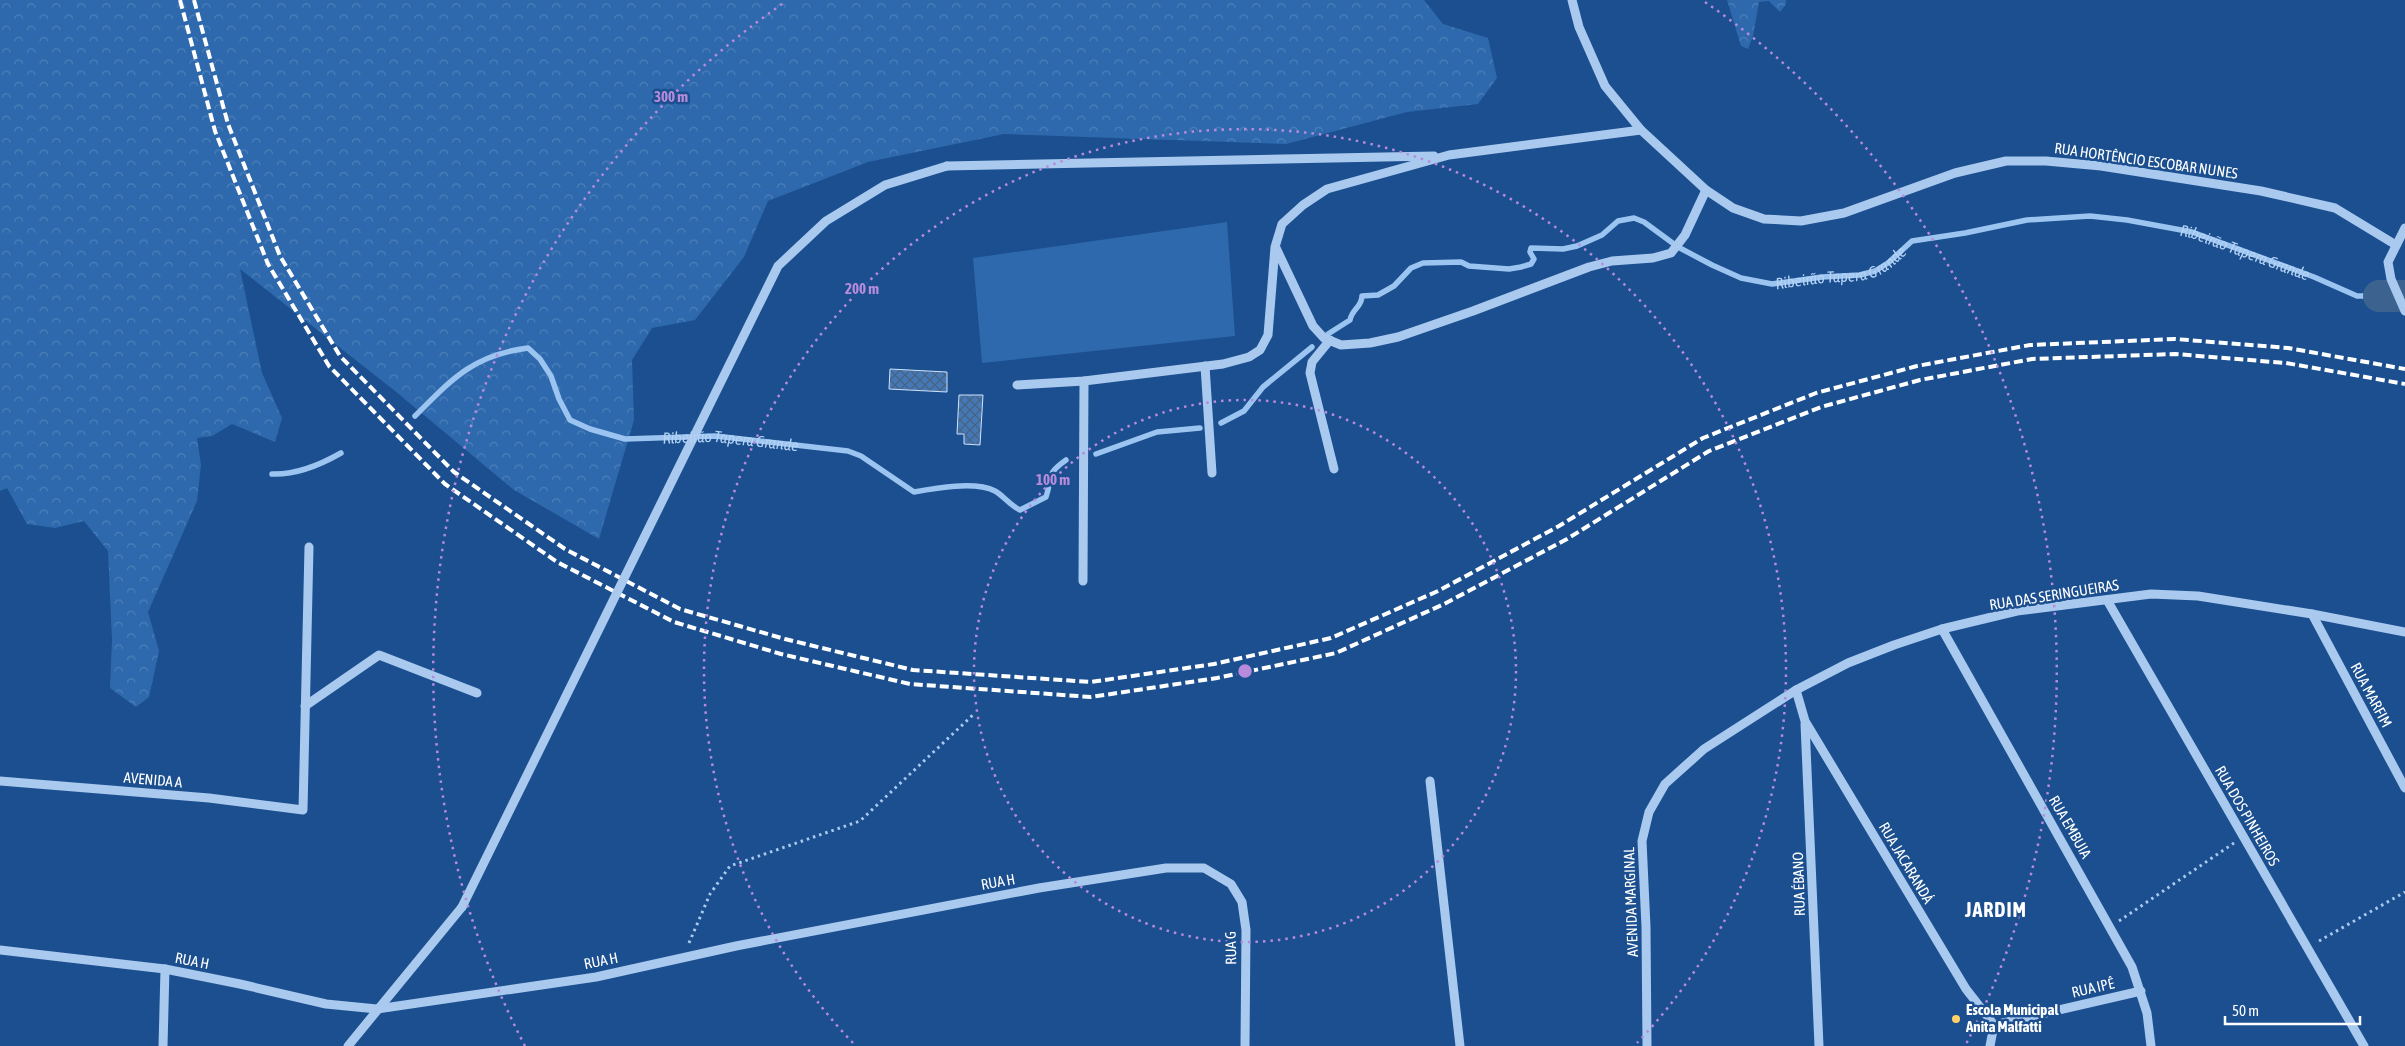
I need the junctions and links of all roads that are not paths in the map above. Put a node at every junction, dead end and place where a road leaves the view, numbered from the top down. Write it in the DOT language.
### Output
graph roads {
  1 [pos="1572,0"];
  2 [pos="1641,130"];
  3 [pos="1449,155"];
  4 [pos="1706,190"];
  5 [pos="2405,228"];
  6 [pos="2405,241"];
  7 [pos="2396,245"];
  8 [pos="1276,247"];
  9 [pos="2403,308"];
  10 [pos="1330,340"];
  11 [pos="1205,366"];
  12 [pos="1084,381"];
  13 [pos="1017,385"];
  14 [pos="1334,469"];
  15 [pos="1212,473"];
  16 [pos="309,546"];
  17 [pos="1083,581"];
  18 [pos="2106,600"];
  19 [pos="2312,614"];
  20 [pos="1942,629"];
  21 [pos="2405,632"];
  22 [pos="1796,690"];
  23 [pos="477,692"];
  24 [pos="305,706"];
  25 [pos="1805,721"];
  26 [pos="1704,749"];
  27 [pos="0,781"];
  28 [pos="1430,781"];
  29 [pos="2405,788"];
  30 [pos="1204,868"];
  31 [pos="0,950"];
  32 [pos="165,969"];
  33 [pos="2140,991"];
  34 [pos="377,1009"];
  35 [pos="1994,1025"];
  36 [pos="163,1046"];
  37 [pos="348,1046"];
  38 [pos="1245,1046"];
  39 [pos="1460,1046"];
  40 [pos="1646,1046"];
  41 [pos="1819,1046"];
  42 [pos="1990,1046"];
  43 [pos="2152,1046"];
  44 [pos="2364,1046"];
  1 -- 2 [label="street, RUA HORTÊNCIO ESCOBAR NUNES"];
  2 -- 3 [label="street"];
  2 -- 4 [label="street, RUA HORTÊNCIO ESCOBAR NUNES"];
  3 -- 8 [label="street"];
  3 -- 34 [label="street, bridge"];
  4 -- 7 [label="street, RUA HORTÊNCIO ESCOBAR NUNES"];
  4 -- 10 [label="street"];
  5 -- 7 [label="street"];
  6 -- 7 [label="street"];
  7 -- 9 [label="street"];
  8 -- 10 [label="street"];
  8 -- 11 [label="street"];
  10 -- 14 [label="street"];
  11 -- 12 [label="street"];
  11 -- 15 [label="street"];
  12 -- 13 [label="street"];
  12 -- 17 [label="street"];
  16 -- 24 [label="street"];
  18 -- 19 [label="street, RUA DAS SERINGUEIRAS"];
  18 -- 20 [label="street, RUA DAS SERINGUEIRAS"];
  18 -- 44 [label="street, RUA DOS PINHEIROS"];
  19 -- 21 [label="street, RUA DAS SERINGUEIRAS"];
  19 -- 29 [label="street, RUA MARFIM"];
  20 -- 22 [label="street, RUA DAS SERINGUEIRAS"];
  20 -- 33 [label="street, RUA EMBUIA"];
  22 -- 25 [label="street, RUA JACARANDÁ"];
  22 -- 26 [label="street, RUA DAS SERINGUEIRAS"];
  23 -- 24 [label="street"];
  24 -- 27 [label="street, AVENIDA A"];
  25 -- 35 [label="street, RUA JACARANDÁ"];
  25 -- 41 [label="street, RUA ÉBANO"];
  26 -- 40 [label="street, AVENIDA MARGINAL"];
  28 -- 39 [label="street"];
  30 -- 34 [label="street, RUA H"];
  30 -- 38 [label="street, RUA G"];
  31 -- 32 [label="street, RUA H"];
  32 -- 34 [label="street, RUA H"];
  32 -- 36 [label="street"];
  33 -- 35 [label="street, RUA IPÊ"];
  33 -- 43 [label="street, RUA EMBUIA"];
  34 -- 37 [label="street"];
  35 -- 42 [label="street"];
}
